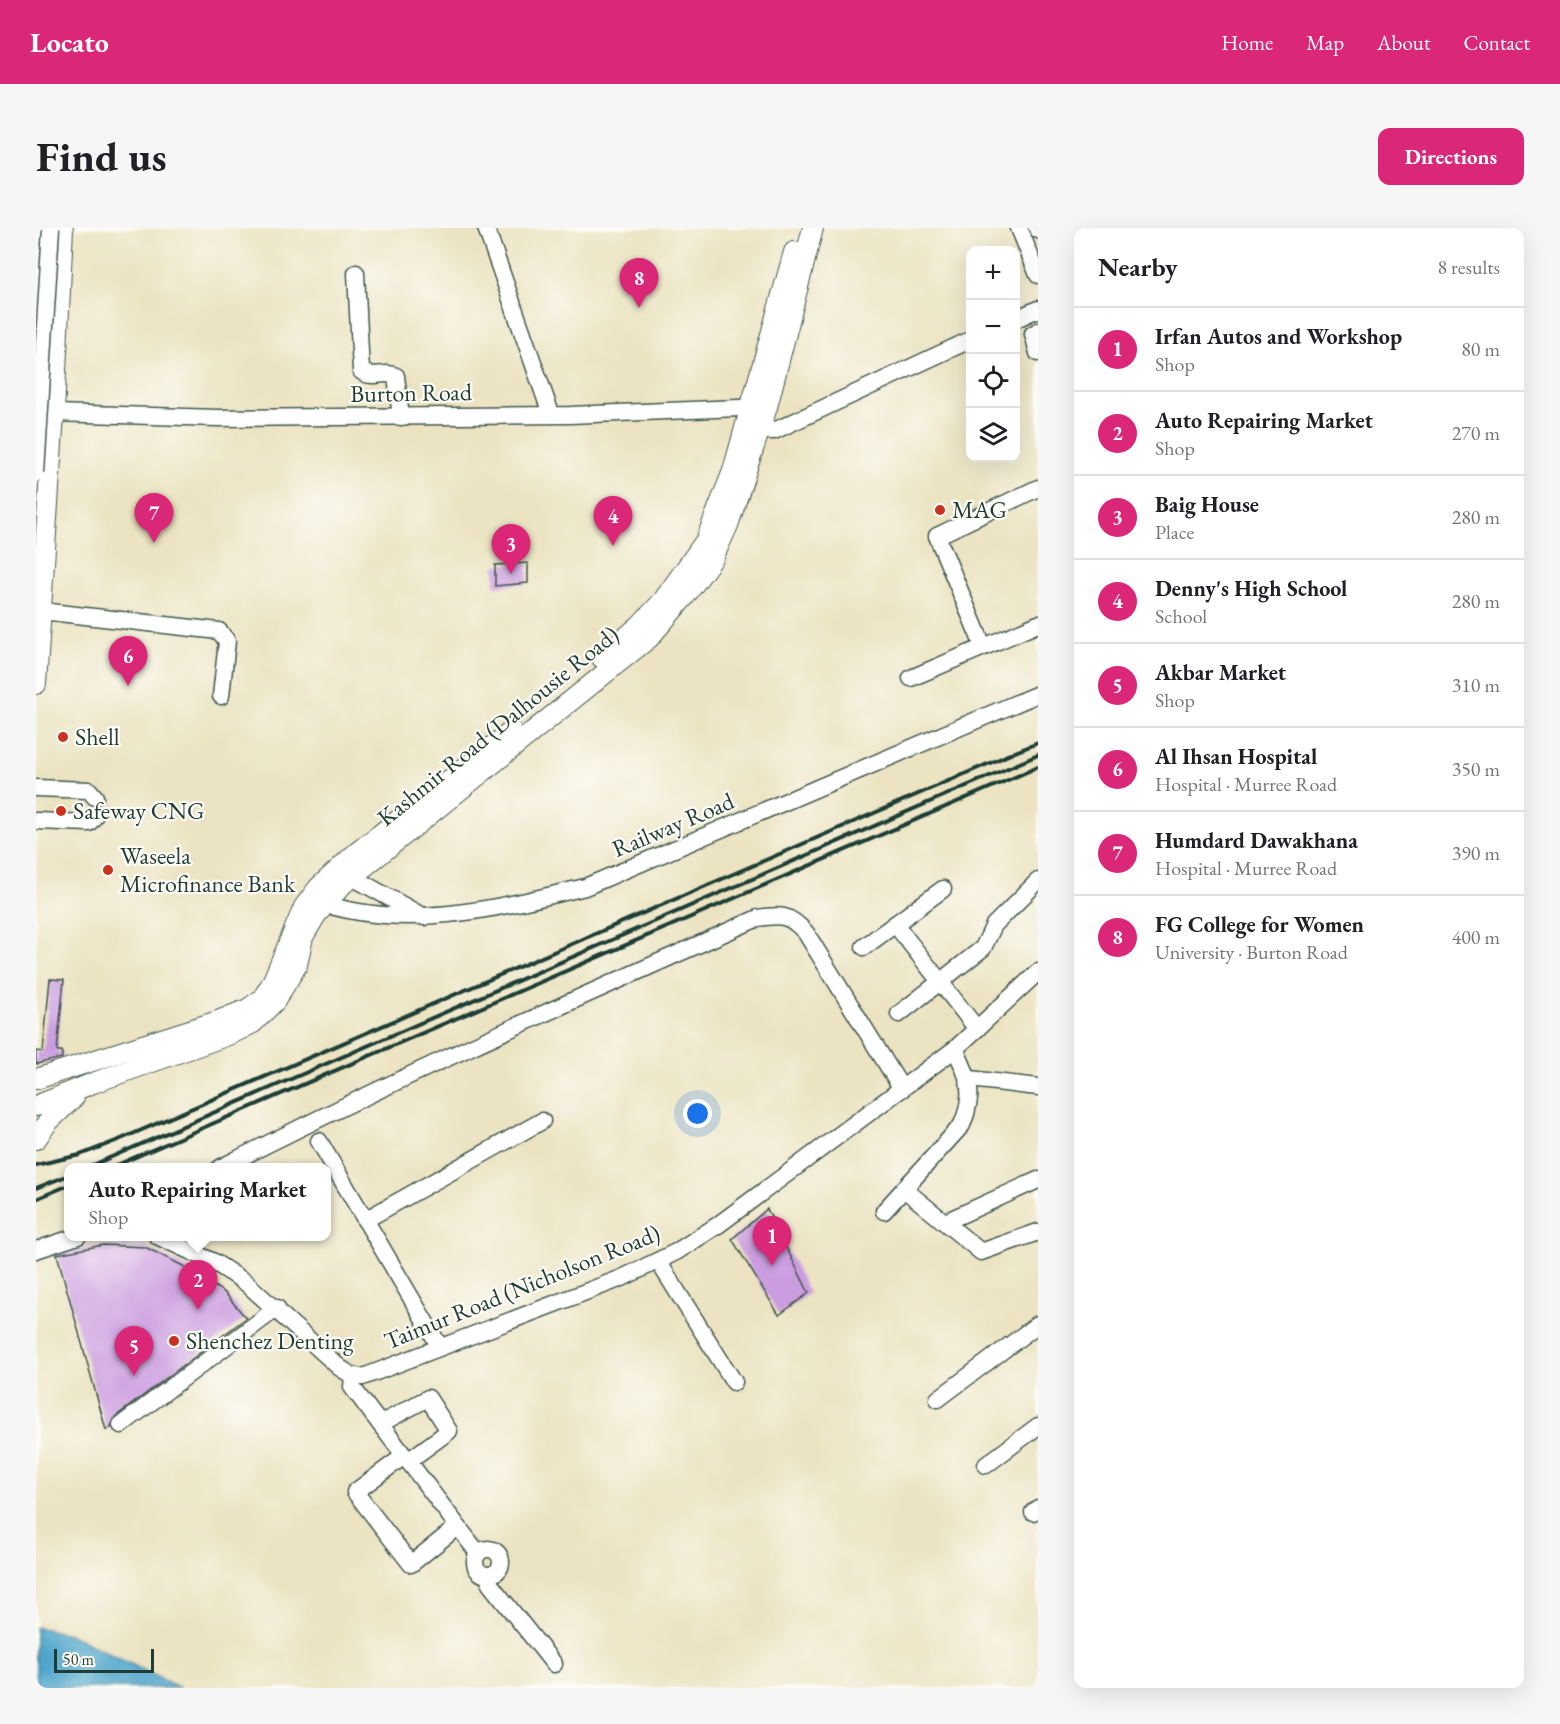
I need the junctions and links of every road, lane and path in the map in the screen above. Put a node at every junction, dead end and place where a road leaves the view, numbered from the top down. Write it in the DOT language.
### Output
graph roads {
  1 [pos="41,228"];
  2 [pos="51,228"];
  3 [pos="63,228"];
  4 [pos="486,228"];
  5 [pos="800,228"];
  6 [pos="813,228"];
  7 [pos="1019,228"];
  8 [pos="356,273"];
  9 [pos="1038,275"];
  10 [pos="1038,309"];
  11 [pos="1020,317"];
  12 [pos="36,329"];
  13 [pos="1038,331"];
  14 [pos="966,342"];
  15 [pos="1038,352"];
  16 [pos="36,381"];
  17 [pos="56,383"];
  18 [pos="759,407"];
  19 [pos="54,413"];
  20 [pos="551,414"];
  21 [pos="400,417"];
  22 [pos="752,431"];
  23 [pos="36,473"];
  24 [pos="1038,488"];
  25 [pos="41,611"];
  26 [pos="1038,624"];
  27 [pos="983,646"];
  28 [pos="911,678"];
  29 [pos="36,684"];
  30 [pos="1038,694"];
  31 [pos="221,696"];
  32 [pos="36,788"];
  33 [pos="95,796"];
  34 [pos="94,817"];
  35 [pos="36,821"];
  36 [pos="347,871"];
  37 [pos="1038,881"];
  38 [pos="943,889"];
  39 [pos="316,902"];
  40 [pos="425,918"];
  41 [pos="895,924"];
  42 [pos="864,947"];
  43 [pos="1038,972"];
  44 [pos="940,982"];
  45 [pos="899,1014"];
  46 [pos="977,1029"];
  47 [pos="956,1049"];
  48 [pos="36,1079"];
  49 [pos="970,1079"];
  50 [pos="93,1083"];
  51 [pos="1038,1087"];
  52 [pos="902,1089"];
  53 [pos="36,1106"];
  54 [pos="542,1121"];
  55 [pos="36,1139"];
  56 [pos="319,1141"];
  57 [pos="228,1163"];
  58 [pos="1038,1180"];
  59 [pos="904,1189"];
  60 [pos="884,1211"];
  61 [pos="365,1220"];
  62 [pos="945,1222"];
  63 [pos="1038,1232"];
  64 [pos="64,1241"];
  65 [pos="168,1241"];
  66 [pos="36,1250"];
  67 [pos="658,1261"];
  68 [pos="277,1308"];
  69 [pos="1038,1324"];
  70 [pos="440,1347"];
  71 [pos="353,1376"];
  72 [pos="734,1382"];
  73 [pos="938,1399"];
  74 [pos="380,1424"];
  75 [pos="121,1425"];
  76 [pos="1038,1426"];
  77 [pos="406,1458"];
  78 [pos="986,1465"];
  79 [pos="458,1527"];
  80 [pos="554,1664"];
  1 -- 12 [label="main road"];
  2 -- 23 [label="street, bridge"];
  3 -- 17 [label="main road"];
  4 -- 20 [label="street"];
  5 -- 18 [label="main road, Kashmir Road (Dalhousie Road)"];
  6 -- 18 [label="main road, Kashmir Road (Dalhousie Road)"];
  7 -- 9 [label="street"];
  8 -- 21 [label="street"];
  10 -- 11 [label="street"];
  13 -- 15 [label="street"];
  14 -- 22 [label="street"];
  16 -- 17 [label="main road"];
  17 -- 19 [label="main road"];
  18 -- 20 [label="street, Burton Road"];
  18 -- 22 [label="main road, Kashmir Road (Dalhousie Road)"];
  19 -- 21 [label="street, Burton Road"];
  19 -- 25 [label="main road"];
  20 -- 21 [label="street, Burton Road"];
  22 -- 36 [label="main road, Kashmir Road (Dalhousie Road)"];
  24 -- 27 [label="street"];
  25 -- 29 [label="main road"];
  25 -- 31 [label="street"];
  26 -- 27 [label="street"];
  27 -- 28 [label="street"];
  30 -- 40 [label="street, Railway Road"];
  32 -- 33 [label="street"];
  34 -- 35 [label="street"];
  36 -- 39 [label="main road, Kashmir Road (Dalhousie Road)"];
  36 -- 40 [label="street"];
  37 -- 44 [label="street"];
  38 -- 41 [label="street"];
  39 -- 40 [label="street, Railway Road"];
  39 -- 48 [label="main road, Kashmir Road (Dalhousie Road)"];
  39 -- 50 [label="main road, Kashmir Road (Dalhousie Road)"];
  41 -- 42 [label="street"];
  41 -- 44 [label="street"];
  43 -- 46 [label="street, Taimur Road (Nicholson Road)"];
  44 -- 45 [label="street"];
  44 -- 46 [label="street"];
  46 -- 47 [label="street, Taimur Road (Nicholson Road)"];
  47 -- 49 [label="street"];
  47 -- 52 [label="street, Taimur Road (Nicholson Road)"];
  49 -- 51 [label="street"];
  49 -- 59 [label="street"];
  50 -- 53 [label="main road, Kashmir Road (Dalhousie Road)"];
  50 -- 55 [label="main road"];
  52 -- 57 [label="street"];
  52 -- 67 [label="street, Taimur Road (Nicholson Road)"];
  54 -- 61 [label="street"];
  56 -- 61 [label="street"];
  58 -- 62 [label="street"];
  59 -- 60 [label="street"];
  59 -- 62 [label="street"];
  61 -- 70 [label="street"];
  62 -- 63 [label="street"];
  64 -- 66 [label="street"];
  65 -- 68 [label="street"];
  67 -- 70 [label="street, Taimur Road (Nicholson Road)"];
  67 -- 72 [label="street"];
  68 -- 71 [label="street"];
  68 -- 75 [label="street"];
  69 -- 73 [label="street"];
  70 -- 71 [label="street, Taimur Road (Nicholson Road)"];
  71 -- 74 [label="street"];
  74 -- 77 [label="street"];
  74 -- 77 [label="street"];
  76 -- 78 [label="street"];
  77 -- 79 [label="street"];
  77 -- 79 [label="street"];
  79 -- 80 [label="street"];
}
